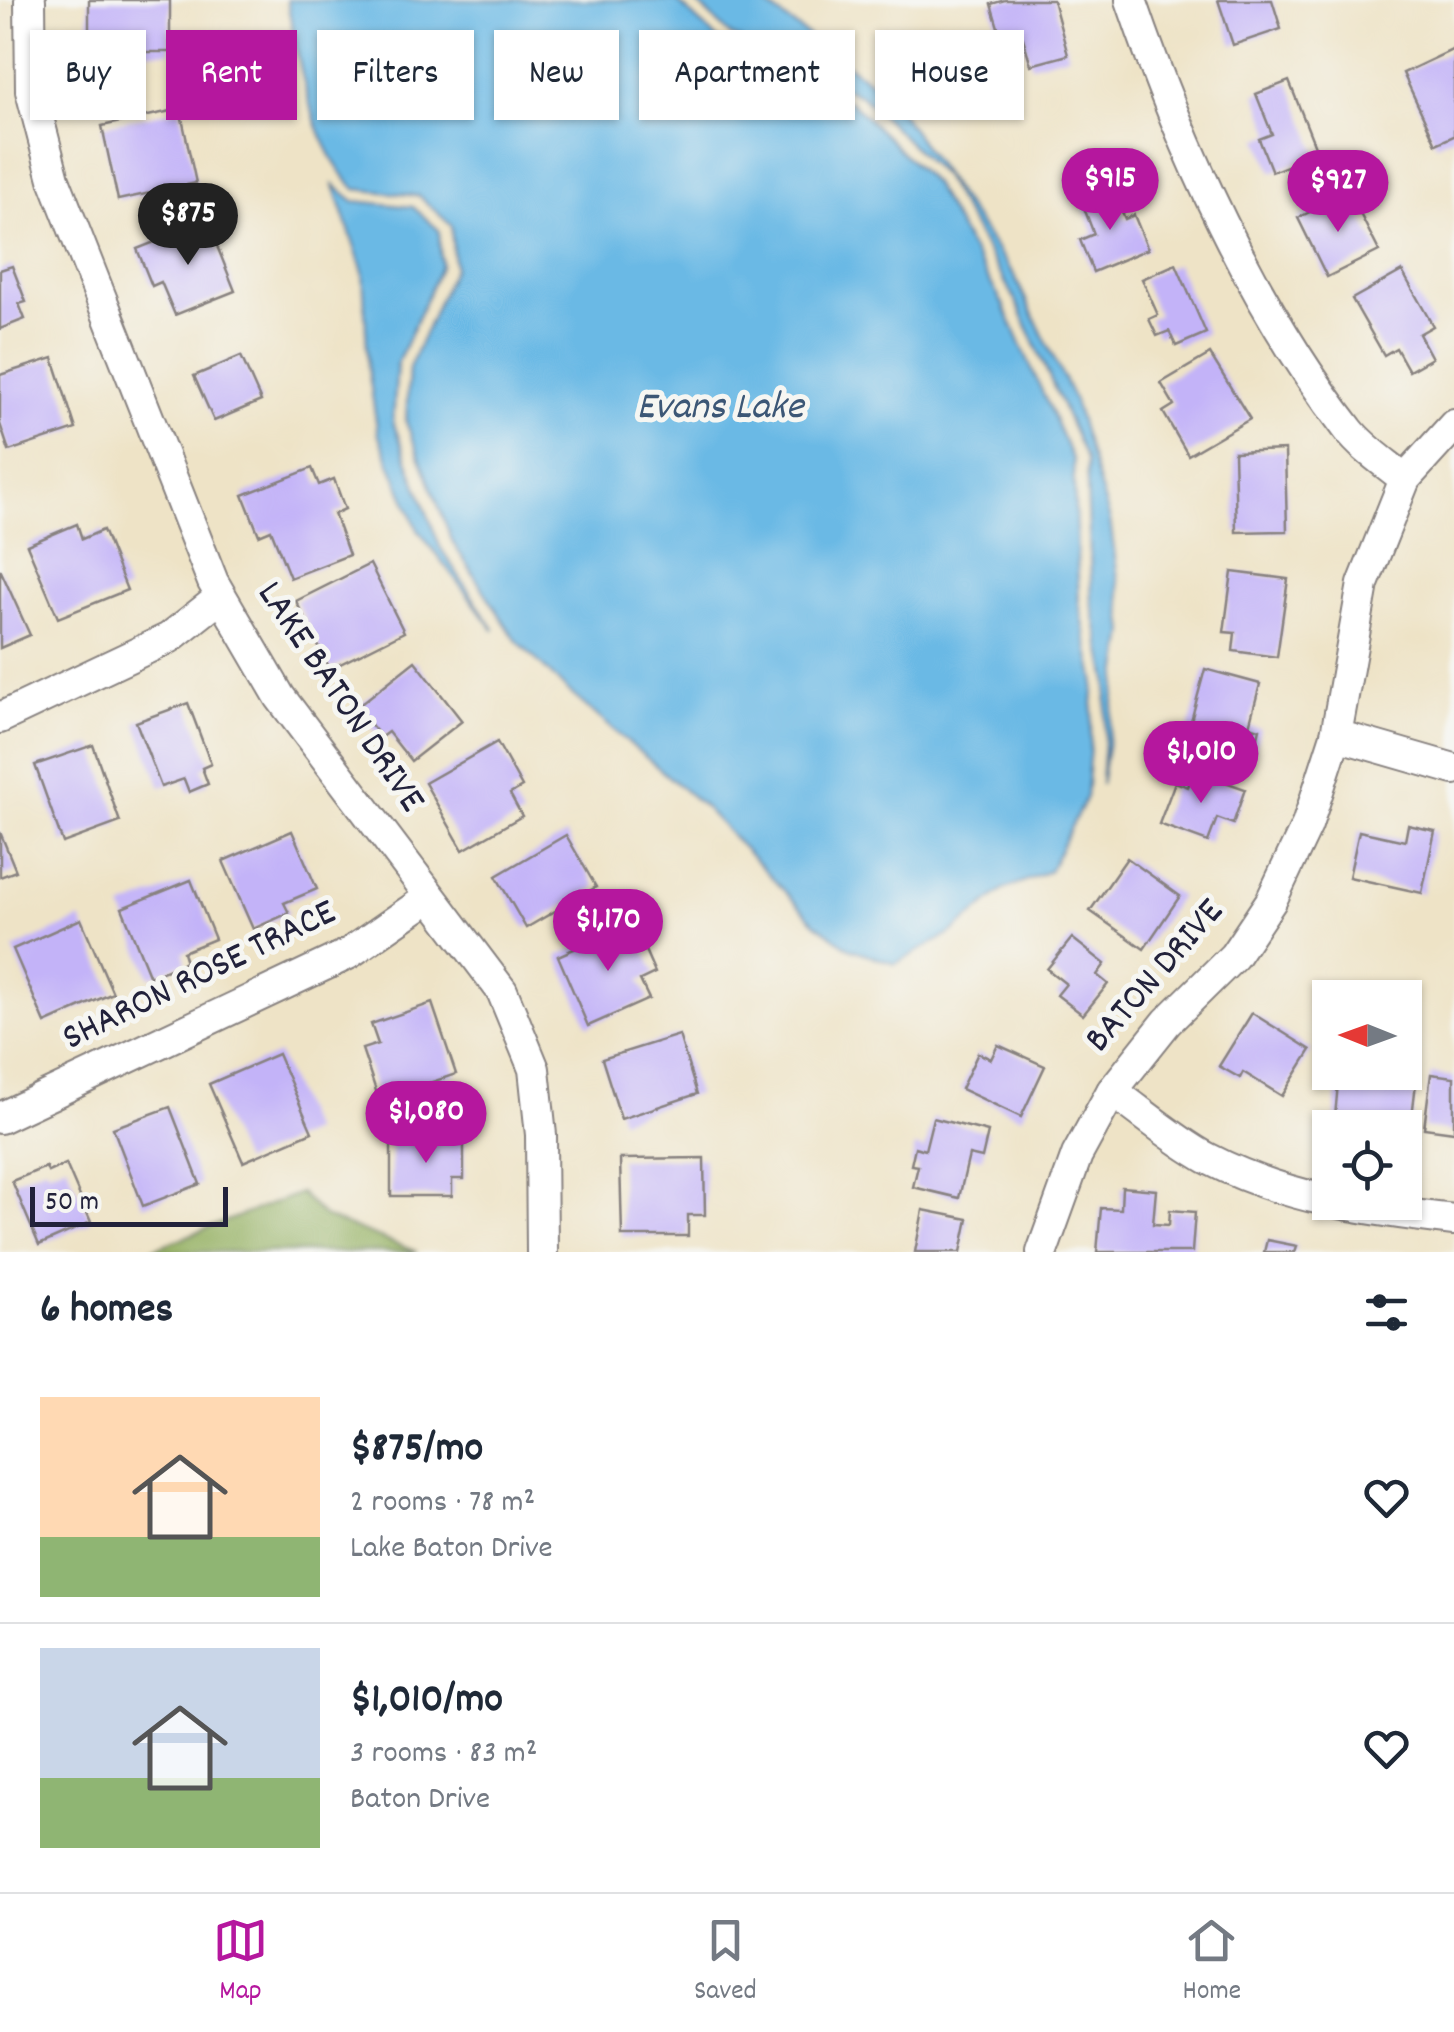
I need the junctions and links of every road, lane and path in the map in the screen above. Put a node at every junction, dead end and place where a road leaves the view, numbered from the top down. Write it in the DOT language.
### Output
graph roads {
  1 [pos="30,0"];
  2 [pos="1131,0"];
  3 [pos="1454,424"];
  4 [pos="1405,480"];
  5 [pos="221,597"];
  6 [pos="0,718"];
  7 [pos="1336,735"];
  8 [pos="1454,769"];
  9 [pos="430,897"];
  10 [pos="1112,1091"];
  11 [pos="0,1118"];
  12 [pos="1454,1220"];
  13 [pos="542,1252"];
  14 [pos="1042,1252"];
  1 -- 5 [label="street, LAKE BATON DRIVE"];
  2 -- 4 [label="street"];
  3 -- 4 [label="street, BATON DRIVE"];
  4 -- 7 [label="street, BATON DRIVE"];
  5 -- 6 [label="street"];
  5 -- 9 [label="street, LAKE BATON DRIVE"];
  7 -- 8 [label="street"];
  7 -- 10 [label="street, BATON DRIVE"];
  9 -- 11 [label="street, SHARON ROSE TRACE"];
  9 -- 13 [label="street, LAKE BATON DRIVE"];
  10 -- 12 [label="street"];
  10 -- 14 [label="street, BATON DRIVE"];
}
